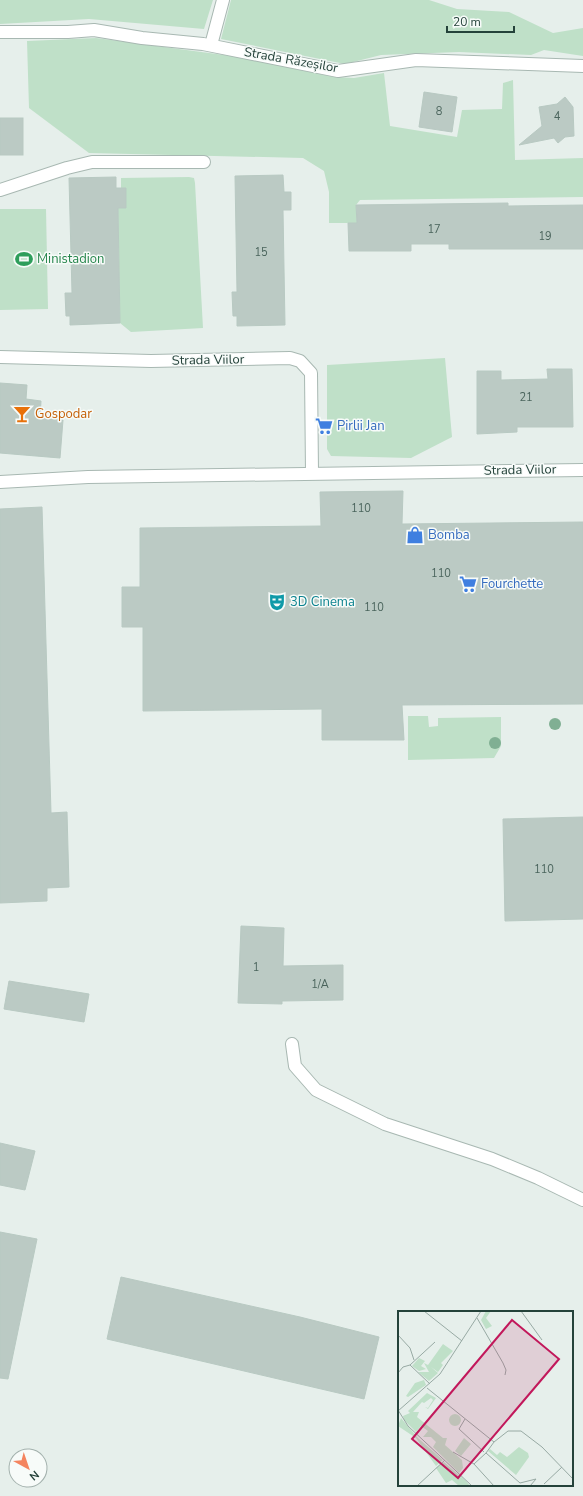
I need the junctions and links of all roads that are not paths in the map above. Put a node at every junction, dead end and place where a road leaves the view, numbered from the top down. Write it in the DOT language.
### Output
graph roads {
  1 [pos="223,0"];
  2 [pos="0,32"];
  3 [pos="211,45"];
  4 [pos="583,66"];
  5 [pos="204,162"];
  6 [pos="0,190"];
  7 [pos="0,357"];
  8 [pos="583,470"];
  9 [pos="312,473"];
  10 [pos="0,482"];
  11 [pos="292,1044"];
  12 [pos="583,1200"];
  1 -- 3 [label="street"];
  2 -- 3 [label="street, Strada Răzeșilor"];
  3 -- 4 [label="street, Strada Răzeșilor"];
  5 -- 6 [label="street"];
  7 -- 9 [label="street, Strada Viilor"];
  8 -- 9 [label="street, Strada Viilor"];
  9 -- 10 [label="street, Strada Viilor"];
  11 -- 12 [label="street"];
}
